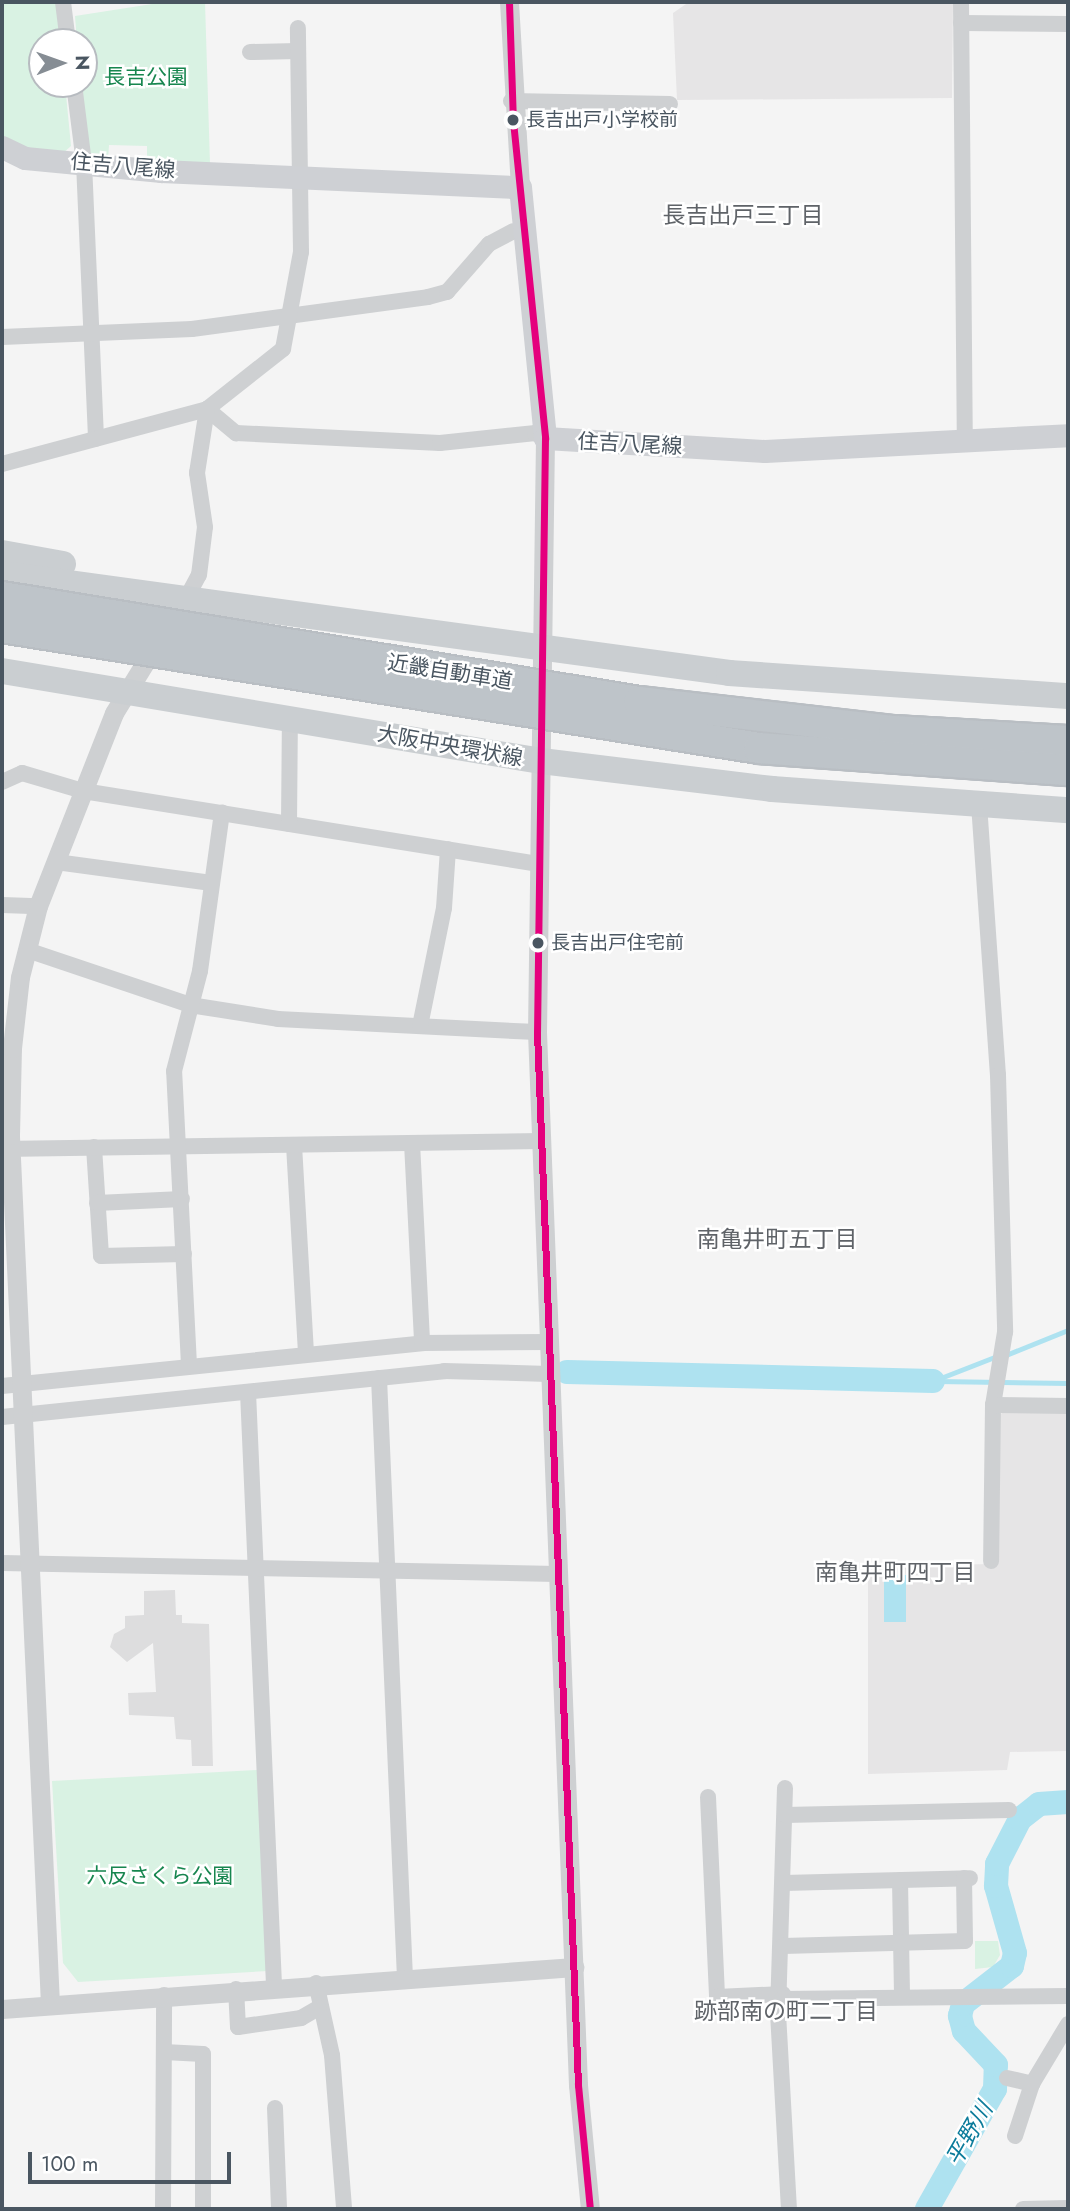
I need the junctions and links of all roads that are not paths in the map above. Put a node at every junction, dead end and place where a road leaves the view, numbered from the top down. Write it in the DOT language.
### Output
graph roads {
  1 [pos="63,2"];
  2 [pos="509,2"];
  3 [pos="961,2"];
  4 [pos="961,23"];
  5 [pos="1068,24"];
  6 [pos="66,28"];
  7 [pos="298,28"];
  8 [pos="298,51"];
  9 [pos="250,52"];
  10 [pos="76,98"];
  11 [pos="511,102"];
  12 [pos="670,104"];
  13 [pos="2,147"];
  14 [pos="84,163"];
  15 [pos="298,176"];
  16 [pos="520,187"];
  17 [pos="513,231"];
  18 [pos="293,313"];
  19 [pos="88,332"];
  20 [pos="2,337"];
  21 [pos="207,409"];
  22 [pos="1068,435"];
  23 [pos="545,438"];
  24 [pos="96,439"];
  25 [pos="965,440"];
  26 [pos="2,464"];
  27 [pos="2,553"];
  28 [pos="2,573"];
  29 [pos="2,597"];
  30 [pos="186,599"];
  31 [pos="2,627"];
  32 [pos="543,648"];
  33 [pos="2,671"];
  34 [pos="125,693"];
  35 [pos="1068,696"];
  36 [pos="290,718"];
  37 [pos="1068,741"];
  38 [pos="541,761"];
  39 [pos="1068,770"];
  40 [pos="2,782"];
  41 [pos="83,791"];
  42 [pos="979,804"];
  43 [pos="1068,810"];
  44 [pos="222,813"];
  45 [pos="289,824"];
  46 [pos="448,849"];
  47 [pos="56,862"];
  48 [pos="539,864"];
  49 [pos="212,883"];
  50 [pos="2,905"];
  51 [pos="38,906"];
  52 [pos="27,950"];
  53 [pos="190,1004"];
  54 [pos="420,1026"];
  55 [pos="537,1032"];
  56 [pos="541,1141"];
  57 [pos="412,1143"];
  58 [pos="294,1145"];
  59 [pos="179,1146"];
  60 [pos="94,1147"];
  61 [pos="6,1149"];
  62 [pos="182,1199"];
  63 [pos="97,1203"];
  64 [pos="184,1254"];
  65 [pos="547,1342"];
  66 [pos="422,1343"];
  67 [pos="306,1354"];
  68 [pos="189,1366"];
  69 [pos="549,1374"];
  70 [pos="379,1378"];
  71 [pos="24,1384"];
  72 [pos="2,1386"];
  73 [pos="248,1392"];
  74 [pos="993,1405"];
  75 [pos="1068,1406"];
  76 [pos="25,1415"];
  77 [pos="2,1417"];
  78 [pos="991,1561"];
  79 [pos="2,1563"];
  80 [pos="30,1564"];
  81 [pos="256,1569"];
  82 [pos="387,1571"];
  83 [pos="557,1574"];
  84 [pos="785,1788"];
  85 [pos="708,1797"];
  86 [pos="1009,1810"];
  87 [pos="785,1815"];
  88 [pos="900,1880"];
  89 [pos="784,1883"];
  90 [pos="902,1943"];
  91 [pos="783,1946"];
  92 [pos="575,1967"];
  93 [pos="405,1978"];
  94 [pos="316,1983"];
  95 [pos="274,1985"];
  96 [pos="236,1989"];
  97 [pos="164,1995"];
  98 [pos="902,1995"];
  99 [pos="783,1996"];
  100 [pos="1068,1996"];
  101 [pos="50,2004"];
  102 [pos="318,2008"];
  103 [pos="2,2009"];
  104 [pos="1068,2024"];
  105 [pos="164,2052"];
  106 [pos="1007,2078"];
  107 [pos="1032,2084"];
  108 [pos="275,2108"];
  109 [pos="1015,2136"];
  110 [pos="1068,2208"];
  111 [pos="163,2209"];
  112 [pos="203,2209"];
  113 [pos="279,2209"];
  114 [pos="344,2209"];
  115 [pos="590,2209"];
  116 [pos="789,2209"];
  117 [pos="1023,2209"];
  1 -- 6 [label="street"];
  2 -- 11 [label="street"];
  3 -- 4 [label="street"];
  4 -- 5 [label="street"];
  4 -- 25 [label="street"];
  7 -- 8 [label="street"];
  8 -- 9 [label="street"];
  8 -- 15 [label="street"];
  10 -- 14 [label="street"];
  11 -- 12 [label="street"];
  11 -- 16 [label="street"];
  13 -- 14 [label="main road, 住吉八尾線"];
  14 -- 15 [label="main road, 住吉八尾線"];
  14 -- 19 [label="street"];
  15 -- 16 [label="main road, 住吉八尾線"];
  15 -- 18 [label="street"];
  16 -- 23 [label="main road"];
  17 -- 18 [label="street"];
  18 -- 19 [label="street"];
  18 -- 21 [label="street"];
  19 -- 20 [label="street"];
  19 -- 24 [label="street"];
  21 -- 23 [label="street"];
  21 -- 24 [label="street"];
  21 -- 30 [label="street"];
  22 -- 25 [label="main road, 住吉八尾線"];
  23 -- 25 [label="main road, 住吉八尾線"];
  23 -- 32 [label="street"];
  24 -- 26 [label="street"];
  27 -- 30 [label="main road"];
  28 -- 30 [label="main road"];
  29 -- 37 [label="highway, 近畿自動車道, bridge"];
  30 -- 32 [label="main road"];
  30 -- 34 [label="street"];
  31 -- 39 [label="highway, 近畿自動車道, bridge"];
  32 -- 35 [label="main road"];
  32 -- 38 [label="street"];
  33 -- 34 [label="main road, 大阪中央環状線"];
  34 -- 36 [label="main road, 大阪中央環状線"];
  34 -- 41 [label="street"];
  36 -- 38 [label="main road, 大阪中央環状線"];
  36 -- 45 [label="street"];
  38 -- 42 [label="main road, 大阪中央環状線"];
  38 -- 48 [label="street"];
  40 -- 41 [label="street"];
  41 -- 44 [label="street"];
  41 -- 47 [label="street"];
  42 -- 43 [label="main road, 大阪中央環状線"];
  42 -- 74 [label="street"];
  44 -- 45 [label="street"];
  44 -- 49 [label="street"];
  45 -- 46 [label="street"];
  46 -- 48 [label="street"];
  46 -- 54 [label="street"];
  47 -- 49 [label="street"];
  47 -- 51 [label="street"];
  48 -- 55 [label="street"];
  49 -- 53 [label="street"];
  50 -- 51 [label="street"];
  51 -- 52 [label="street"];
  52 -- 53 [label="street"];
  52 -- 61 [label="street"];
  53 -- 54 [label="street"];
  53 -- 59 [label="street"];
  54 -- 55 [label="street"];
  55 -- 56 [label="street"];
  56 -- 57 [label="street"];
  56 -- 65 [label="street"];
  57 -- 58 [label="street"];
  57 -- 66 [label="street"];
  58 -- 59 [label="street"];
  58 -- 67 [label="street"];
  59 -- 60 [label="street"];
  59 -- 62 [label="street"];
  60 -- 61 [label="street"];
  60 -- 63 [label="street"];
  61 -- 71 [label="street"];
  62 -- 63 [label="street"];
  62 -- 64 [label="street"];
  63 -- 64 [label="street"];
  64 -- 68 [label="street"];
  65 -- 66 [label="street"];
  65 -- 69 [label="street"];
  66 -- 67 [label="street"];
  67 -- 68 [label="street"];
  68 -- 71 [label="street"];
  69 -- 70 [label="street"];
  69 -- 83 [label="street"];
  70 -- 73 [label="street"];
  70 -- 82 [label="street"];
  71 -- 72 [label="street"];
  71 -- 76 [label="street"];
  73 -- 76 [label="street"];
  73 -- 81 [label="street"];
  74 -- 75 [label="street"];
  74 -- 78 [label="street"];
  76 -- 77 [label="street"];
  76 -- 80 [label="street"];
  79 -- 80 [label="street"];
  80 -- 81 [label="street"];
  80 -- 101 [label="street"];
  81 -- 82 [label="street"];
  81 -- 95 [label="street"];
  82 -- 83 [label="street"];
  82 -- 93 [label="street"];
  83 -- 92 [label="street"];
  84 -- 87 [label="street"];
  85 -- 99 [label="street"];
  86 -- 87 [label="street"];
  87 -- 89 [label="street"];
  88 -- 89 [label="street"];
  88 -- 90 [label="street"];
  88 -- 90 [label="street"];
  89 -- 91 [label="street"];
  90 -- 91 [label="street"];
  90 -- 98 [label="street"];
  91 -- 99 [label="street"];
  92 -- 93 [label="street"];
  92 -- 115 [label="street"];
  93 -- 94 [label="street"];
  94 -- 95 [label="street"];
  94 -- 102 [label="street"];
  95 -- 96 [label="street"];
  96 -- 97 [label="street"];
  96 -- 102 [label="street"];
  97 -- 101 [label="street"];
  97 -- 105 [label="street"];
  98 -- 99 [label="street"];
  98 -- 100 [label="street"];
  99 -- 116 [label="street"];
  101 -- 103 [label="street"];
  102 -- 114 [label="street"];
  104 -- 107 [label="street"];
  105 -- 111 [label="street"];
  105 -- 112 [label="street"];
  106 -- 107 [label="street"];
  107 -- 109 [label="street"];
  108 -- 113 [label="street"];
  110 -- 117 [label="street"];
}
